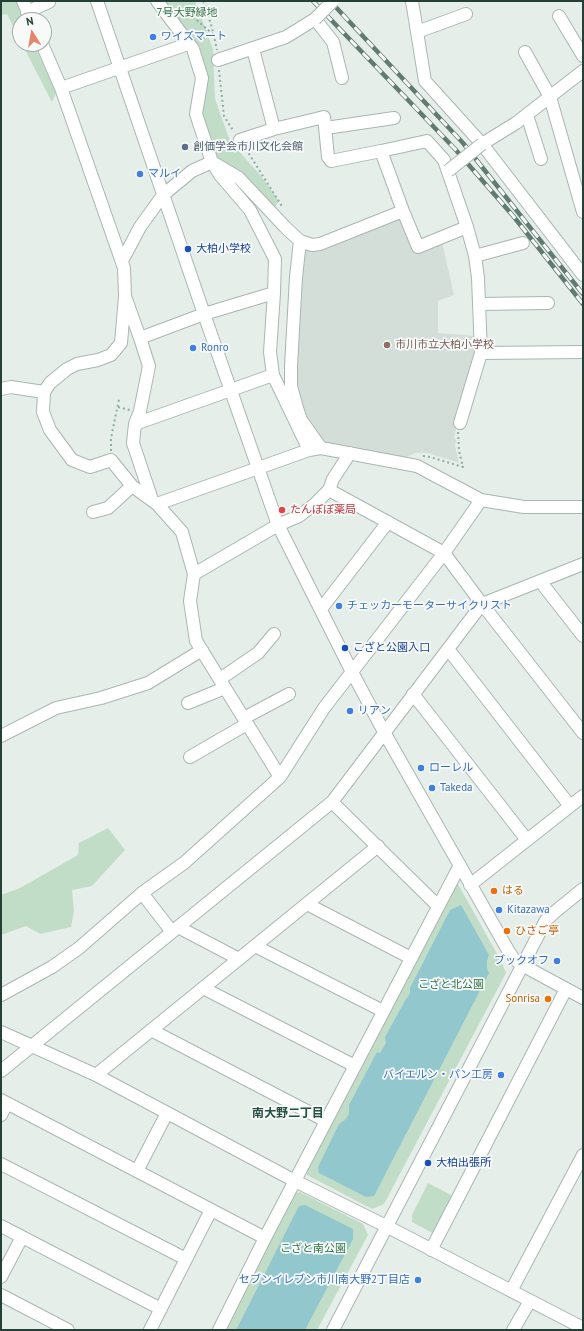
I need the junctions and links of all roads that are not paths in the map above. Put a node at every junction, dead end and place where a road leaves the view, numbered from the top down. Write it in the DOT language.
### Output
graph roads {
  1 [pos="49,1"];
  2 [pos="97,1"];
  3 [pos="333,1"];
  4 [pos="412,1"];
  5 [pos="158,2"];
  6 [pos="27,11"];
  7 [pos="466,14"];
  8 [pos="558,16"];
  9 [pos="315,19"];
  10 [pos="417,32"];
  11 [pos="188,44"];
  12 [pos="253,49"];
  13 [pos="45,52"];
  14 [pos="525,52"];
  15 [pos="583,56"];
  16 [pos="218,60"];
  17 [pos="120,67"];
  18 [pos="583,71"];
  19 [pos="342,78"];
  20 [pos="61,88"];
  21 [pos="550,97"];
  22 [pos="527,115"];
  23 [pos="394,118"];
  24 [pos="326,128"];
  25 [pos="274,130"];
  26 [pos="240,140"];
  27 [pos="482,144"];
  28 [pos="381,151"];
  29 [pos="542,159"];
  30 [pos="212,162"];
  31 [pos="448,171"];
  32 [pos="163,194"];
  33 [pos="403,211"];
  34 [pos="583,212"];
  35 [pos="467,227"];
  36 [pos="300,241"];
  37 [pos="523,243"];
  38 [pos="475,256"];
  39 [pos="122,261"];
  40 [pos="583,275"];
  41 [pos="274,293"];
  42 [pos="124,296"];
  43 [pos="548,303"];
  44 [pos="479,304"];
  45 [pos="204,314"];
  46 [pos="140,338"];
  47 [pos="583,352"];
  48 [pos="481,353"];
  49 [pos="273,375"];
  50 [pos="1,389"];
  51 [pos="232,391"];
  52 [pos="44,392"];
  53 [pos="460,423"];
  54 [pos="135,424"];
  55 [pos="315,449"];
  56 [pos="350,453"];
  57 [pos="258,468"];
  58 [pos="132,486"];
  59 [pos="329,490"];
  60 [pos="481,500"];
  61 [pos="154,502"];
  62 [pos="583,507"];
  63 [pos="93,512"];
  64 [pos="388,522"];
  65 [pos="278,525"];
  66 [pos="444,552"];
  67 [pos="583,564"];
  68 [pos="194,574"];
  69 [pos="540,581"];
  70 [pos="482,604"];
  71 [pos="321,609"];
  72 [pos="274,634"];
  73 [pos="583,636"];
  74 [pos="202,650"];
  75 [pos="448,650"];
  76 [pos="352,672"];
  77 [pos="222,684"];
  78 [pos="290,694"];
  79 [pos="414,694"];
  80 [pos="188,703"];
  81 [pos="246,721"];
  82 [pos="384,732"];
  83 [pos="583,732"];
  84 [pos="1,736"];
  85 [pos="190,757"];
  86 [pos="280,777"];
  87 [pos="583,796"];
  88 [pos="332,802"];
  89 [pos="570,806"];
  90 [pos="527,840"];
  91 [pos="378,846"];
  92 [pos="460,866"];
  93 [pos="470,885"];
  94 [pos="583,890"];
  95 [pos="142,893"];
  96 [pos="307,904"];
  97 [pos="438,906"];
  98 [pos="175,930"];
  99 [pos="255,946"];
  100 [pos="411,958"];
  101 [pos="239,959"];
  102 [pos="522,965"];
  103 [pos="203,988"];
  104 [pos="566,989"];
  105 [pos="1,995"];
  106 [pos="583,998"];
  107 [pos="383,1011"];
  108 [pos="151,1030"];
  109 [pos="1,1032"];
  110 [pos="31,1046"];
  111 [pos="354,1066"];
  112 [pos="1,1071"];
  113 [pos="96,1075"];
  114 [pos="4,1102"];
  115 [pos="167,1113"];
  116 [pos="1,1115"];
  117 [pos="326,1121"];
  118 [pos="583,1155"];
  119 [pos="1,1164"];
  120 [pos="137,1171"];
  121 [pos="295,1181"];
  122 [pos="211,1210"];
  123 [pos="1,1226"];
  124 [pos="386,1226"];
  125 [pos="22,1237"];
  126 [pos="265,1238"];
  127 [pos="431,1250"];
  128 [pos="186,1259"];
  129 [pos="1,1277"];
  130 [pos="511,1291"];
  131 [pos="1,1295"];
  132 [pos="530,1301"];
  133 [pos="161,1308"];
  134 [pos="583,1328"];
  135 [pos="68,1330"];
  136 [pos="150,1330"];
  137 [pos="219,1330"];
  138 [pos="333,1330"];
  139 [pos="513,1330"];
  1 -- 6 [label="street"];
  2 -- 17 [label="street"];
  3 -- 9 [label="street, bridge"];
  4 -- 10 [label="street"];
  5 -- 11 [label="street"];
  7 -- 10 [label="street"];
  8 -- 15 [label="street"];
  9 -- 12 [label="street"];
  9 -- 19 [label="street"];
  10 -- 27 [label="street"];
  11 -- 17 [label="street"];
  11 -- 30 [label="street"];
  12 -- 16 [label="street"];
  12 -- 25 [label="street"];
  13 -- 20 [label="street"];
  14 -- 21 [label="street"];
  17 -- 20 [label="street"];
  17 -- 32 [label="street"];
  18 -- 21 [label="street"];
  20 -- 39 [label="street"];
  21 -- 22 [label="street"];
  21 -- 34 [label="street"];
  22 -- 27 [label="street"];
  22 -- 29 [label="street"];
  23 -- 24 [label="street"];
  24 -- 25 [label="street"];
  24 -- 28 [label="street"];
  25 -- 26 [label="street"];
  27 -- 31 [label="street, bridge"];
  27 -- 40 [label="street"];
  28 -- 31 [label="street"];
  28 -- 33 [label="street"];
  30 -- 32 [label="street"];
  30 -- 36 [label="street"];
  30 -- 41 [label="street"];
  31 -- 35 [label="street"];
  32 -- 39 [label="street"];
  32 -- 45 [label="street"];
  33 -- 35 [label="street"];
  33 -- 36 [label="street"];
  35 -- 38 [label="street"];
  36 -- 55 [label="street"];
  37 -- 38 [label="street"];
  38 -- 44 [label="street"];
  39 -- 42 [label="street"];
  41 -- 45 [label="street"];
  41 -- 49 [label="street"];
  42 -- 46 [label="street"];
  42 -- 52 [label="street"];
  43 -- 44 [label="street"];
  44 -- 48 [label="street"];
  45 -- 46 [label="street"];
  45 -- 51 [label="street"];
  46 -- 54 [label="street"];
  47 -- 48 [label="street"];
  48 -- 53 [label="street"];
  49 -- 51 [label="street"];
  49 -- 55 [label="street"];
  50 -- 52 [label="street"];
  51 -- 54 [label="street"];
  51 -- 57 [label="street"];
  52 -- 58 [label="street"];
  54 -- 61 [label="street"];
  55 -- 56 [label="street"];
  55 -- 57 [label="street"];
  56 -- 59 [label="street"];
  56 -- 60 [label="street"];
  57 -- 61 [label="street"];
  57 -- 65 [label="street"];
  58 -- 61 [label="street"];
  58 -- 63 [label="street"];
  59 -- 64 [label="street"];
  59 -- 65 [label="street"];
  60 -- 62 [label="street"];
  60 -- 66 [label="street"];
  61 -- 68 [label="street"];
  64 -- 66 [label="street"];
  64 -- 71 [label="street"];
  65 -- 68 [label="street"];
  65 -- 71 [label="street"];
  66 -- 70 [label="street"];
  66 -- 76 [label="street"];
  67 -- 69 [label="street"];
  68 -- 74 [label="street"];
  69 -- 70 [label="street"];
  69 -- 73 [label="street"];
  70 -- 75 [label="street"];
  70 -- 83 [label="street"];
  71 -- 76 [label="street"];
  72 -- 77 [label="street"];
  74 -- 77 [label="street"];
  74 -- 84 [label="street"];
  75 -- 79 [label="street"];
  75 -- 89 [label="street"];
  76 -- 82 [label="street"];
  76 -- 86 [label="street"];
  77 -- 80 [label="street"];
  77 -- 81 [label="street"];
  78 -- 81 [label="street"];
  79 -- 82 [label="street"];
  79 -- 90 [label="street"];
  81 -- 85 [label="street"];
  81 -- 86 [label="street"];
  82 -- 88 [label="street"];
  82 -- 92 [label="street"];
  86 -- 95 [label="street"];
  87 -- 89 [label="street"];
  88 -- 91 [label="street"];
  88 -- 98 [label="street"];
  89 -- 90 [label="street"];
  90 -- 93 [label="street"];
  91 -- 96 [label="street"];
  91 -- 97 [label="street"];
  92 -- 93 [label="street"];
  92 -- 97 [label="street"];
  93 -- 102 [label="street"];
  94 -- 102 [label="street"];
  95 -- 98 [label="street"];
  95 -- 105 [label="street"];
  96 -- 99 [label="street"];
  96 -- 100 [label="street"];
  97 -- 100 [label="street"];
  98 -- 101 [label="street"];
  98 -- 110 [label="street"];
  99 -- 101 [label="street"];
  99 -- 107 [label="street"];
  100 -- 107 [label="street"];
  101 -- 103 [label="street"];
  102 -- 104 [label="street"];
  102 -- 124 [label="street"];
  103 -- 108 [label="street"];
  103 -- 111 [label="street"];
  104 -- 106 [label="street"];
  104 -- 127 [label="street"];
  107 -- 111 [label="street"];
  108 -- 113 [label="street"];
  108 -- 117 [label="street"];
  109 -- 110 [label="street"];
  110 -- 112 [label="street"];
  110 -- 113 [label="street"];
  111 -- 117 [label="street"];
  113 -- 115 [label="street"];
  114 -- 116 [label="street"];
  114 -- 120 [label="street"];
  115 -- 120 [label="street"];
  115 -- 121 [label="street"];
  117 -- 121 [label="street"];
  118 -- 130 [label="street"];
  119 -- 128 [label="street"];
  120 -- 122 [label="street"];
  121 -- 124 [label="street"];
  121 -- 126 [label="street"];
  122 -- 126 [label="street"];
  122 -- 128 [label="street"];
  123 -- 125 [label="street"];
  124 -- 127 [label="street"];
  124 -- 138 [label="street"];
  125 -- 129 [label="street"];
  125 -- 133 [label="street"];
  126 -- 137 [label="street"];
  127 -- 130 [label="street"];
  128 -- 133 [label="street"];
  130 -- 132 [label="street"];
  131 -- 135 [label="street"];
  132 -- 134 [label="street"];
  132 -- 139 [label="street"];
  133 -- 136 [label="street"];
}
